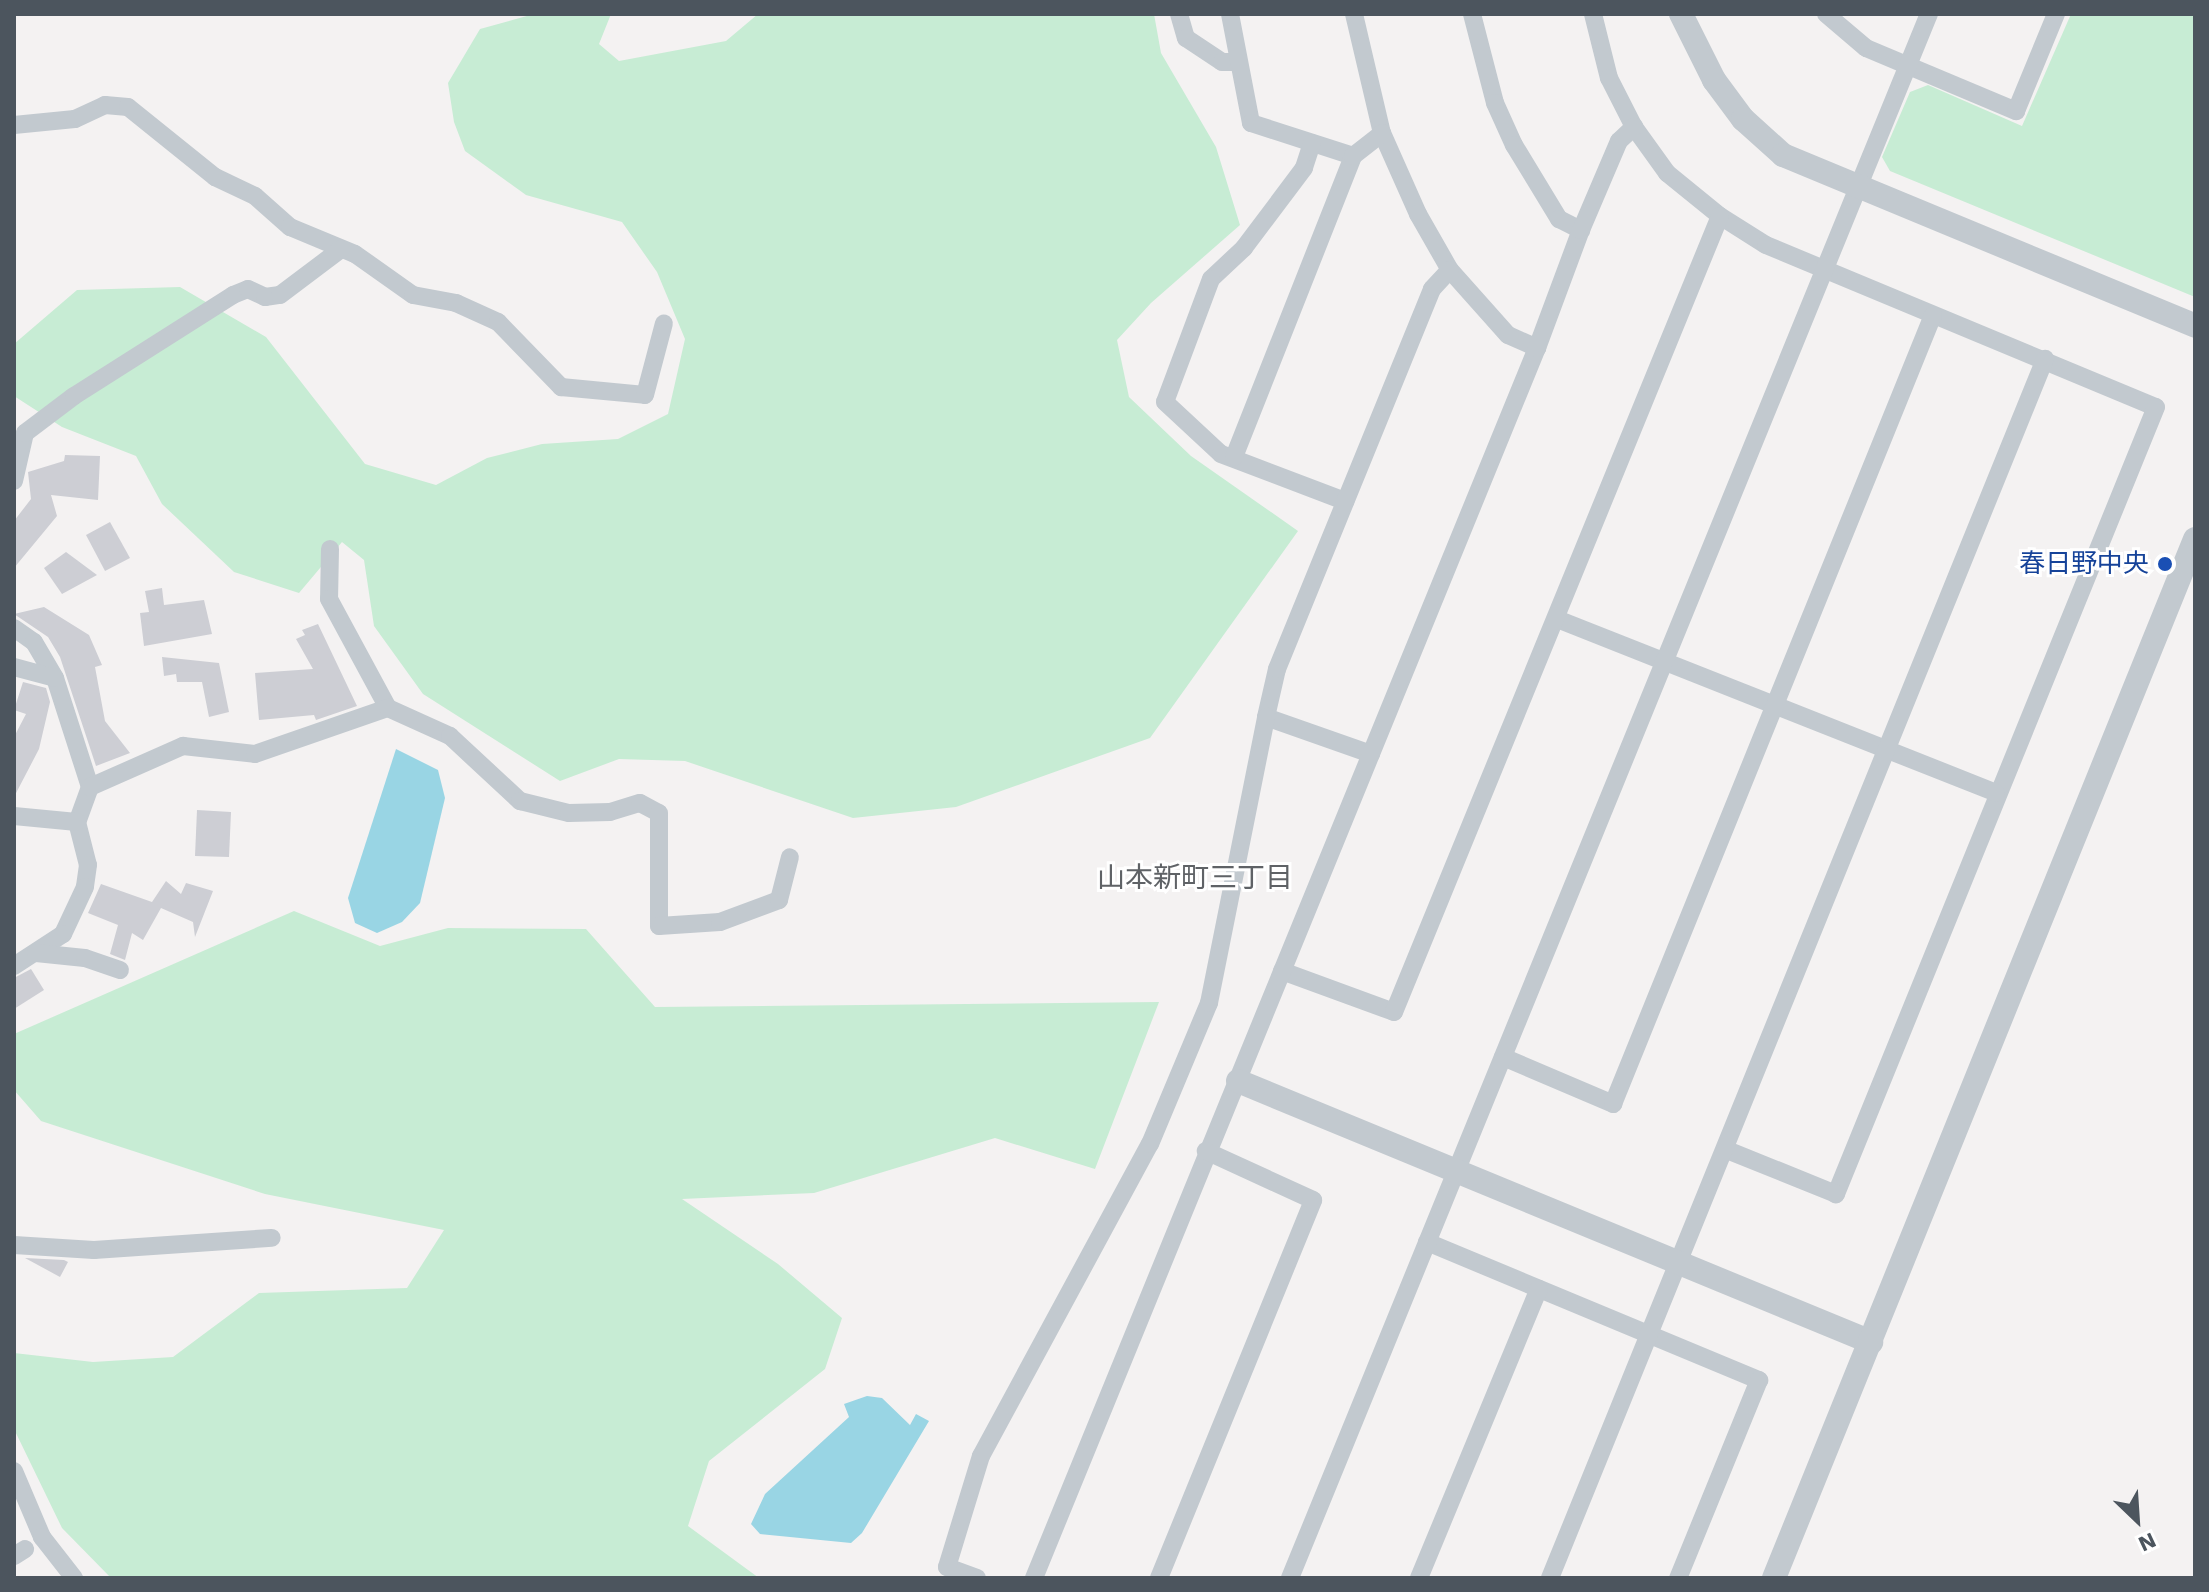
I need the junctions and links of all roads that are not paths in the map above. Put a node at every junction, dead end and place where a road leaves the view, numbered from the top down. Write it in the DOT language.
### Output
graph roads {
  1 [pos="1179,14"];
  2 [pos="1230,14"];
  3 [pos="1354,14"];
  4 [pos="1472,14"];
  5 [pos="1593,14"];
  6 [pos="1681,14"];
  7 [pos="1826,14"];
  8 [pos="1929,14"];
  9 [pos="2056,14"];
  10 [pos="1237,62"];
  11 [pos="1908,65"];
  12 [pos="14,125"];
  13 [pos="1634,127"];
  14 [pos="1382,133"];
  15 [pos="1312,143"];
  16 [pos="1353,156"];
  17 [pos="1859,189"];
  18 [pos="1720,216"];
  19 [pos="1581,230"];
  20 [pos="341,249"];
  21 [pos="1450,270"];
  22 [pos="1825,270"];
  23 [pos="1933,315"];
  24 [pos="664,323"];
  25 [pos="2195,326"];
  26 [pos="1537,348"];
  27 [pos="2045,359"];
  28 [pos="1234,457"];
  29 [pos="14,481"];
  30 [pos="1345,501"];
  31 [pos="2195,539"];
  32 [pos="330,549"];
  33 [pos="1557,619"];
  34 [pos="14,628"];
  35 [pos="1665,664"];
  36 [pos="14,667"];
  37 [pos="55,678"];
  38 [pos="1774,707"];
  39 [pos="388,708"];
  40 [pos="1266,717"];
  41 [pos="1887,753"];
  42 [pos="1371,754"];
  43 [pos="90,787"];
  44 [pos="1996,793"];
  45 [pos="14,816"];
  46 [pos="77,822"];
  47 [pos="790,857"];
  48 [pos="36,953"];
  49 [pos="14,966"];
  50 [pos="120,970"];
  51 [pos="1282,971"];
  52 [pos="1503,1057"];
  53 [pos="1238,1081"];
  54 [pos="1727,1150"];
  55 [pos="1206,1151"];
  56 [pos="1458,1171"];
  57 [pos="272,1238"];
  58 [pos="1427,1242"];
  59 [pos="14,1245"];
  60 [pos="1680,1260"];
  61 [pos="1539,1289"];
  62 [pos="1650,1334"];
  63 [pos="1871,1342"];
  64 [pos="14,1471"];
  65 [pos="74,1578"];
  66 [pos="977,1578"];
  67 [pos="1034,1578"];
  68 [pos="1159,1578"];
  69 [pos="1290,1578"];
  70 [pos="1419,1578"];
  71 [pos="1550,1578"];
  72 [pos="1678,1578"];
  73 [pos="1774,1578"];
  1 -- 10 [label="street"];
  2 -- 10 [label="street"];
  3 -- 14 [label="street"];
  4 -- 19 [label="street"];
  5 -- 13 [label="street"];
  6 -- 17 [label="street"];
  7 -- 11 [label="street"];
  8 -- 11 [label="street"];
  9 -- 11 [label="street"];
  10 -- 15 [label="street"];
  11 -- 17 [label="street"];
  12 -- 20 [label="street"];
  13 -- 18 [label="street"];
  13 -- 19 [label="street"];
  14 -- 16 [label="street"];
  14 -- 21 [label="street"];
  15 -- 16 [label="street"];
  15 -- 28 [label="street"];
  16 -- 28 [label="street"];
  17 -- 22 [label="street"];
  17 -- 25 [label="street"];
  18 -- 22 [label="street"];
  18 -- 33 [label="street"];
  19 -- 26 [label="street"];
  20 -- 24 [label="street"];
  20 -- 29 [label="street"];
  21 -- 26 [label="street"];
  21 -- 30 [label="street"];
  22 -- 23 [label="street"];
  22 -- 35 [label="street"];
  23 -- 27 [label="street"];
  23 -- 38 [label="street"];
  26 -- 42 [label="street"];
  27 -- 41 [label="street"];
  27 -- 44 [label="street"];
  28 -- 30 [label="street"];
  30 -- 40 [label="street"];
  31 -- 63 [label="street"];
  32 -- 39 [label="street"];
  33 -- 35 [label="street"];
  33 -- 51 [label="street"];
  34 -- 37 [label="street"];
  35 -- 38 [label="street"];
  35 -- 52 [label="street"];
  36 -- 37 [label="street"];
  37 -- 43 [label="street"];
  38 -- 41 [label="street"];
  38 -- 52 [label="street"];
  39 -- 43 [label="street"];
  39 -- 47 [label="street"];
  40 -- 42 [label="street"];
  40 -- 66 [label="street"];
  41 -- 44 [label="street"];
  41 -- 54 [label="street"];
  42 -- 51 [label="street"];
  43 -- 46 [label="street"];
  44 -- 54 [label="street"];
  45 -- 46 [label="street"];
  46 -- 48 [label="street"];
  48 -- 49 [label="street"];
  48 -- 50 [label="street"];
  51 -- 53 [label="street"];
  52 -- 56 [label="street"];
  53 -- 55 [label="street"];
  53 -- 56 [label="street"];
  54 -- 60 [label="street"];
  55 -- 67 [label="street"];
  55 -- 68 [label="street"];
  56 -- 58 [label="street"];
  56 -- 60 [label="street"];
  57 -- 59 [label="street"];
  58 -- 61 [label="street"];
  58 -- 69 [label="street"];
  60 -- 62 [label="street"];
  60 -- 63 [label="street"];
  61 -- 62 [label="street"];
  61 -- 70 [label="street"];
  62 -- 71 [label="street"];
  62 -- 72 [label="street"];
  63 -- 73 [label="street"];
  64 -- 65 [label="street"];
}
